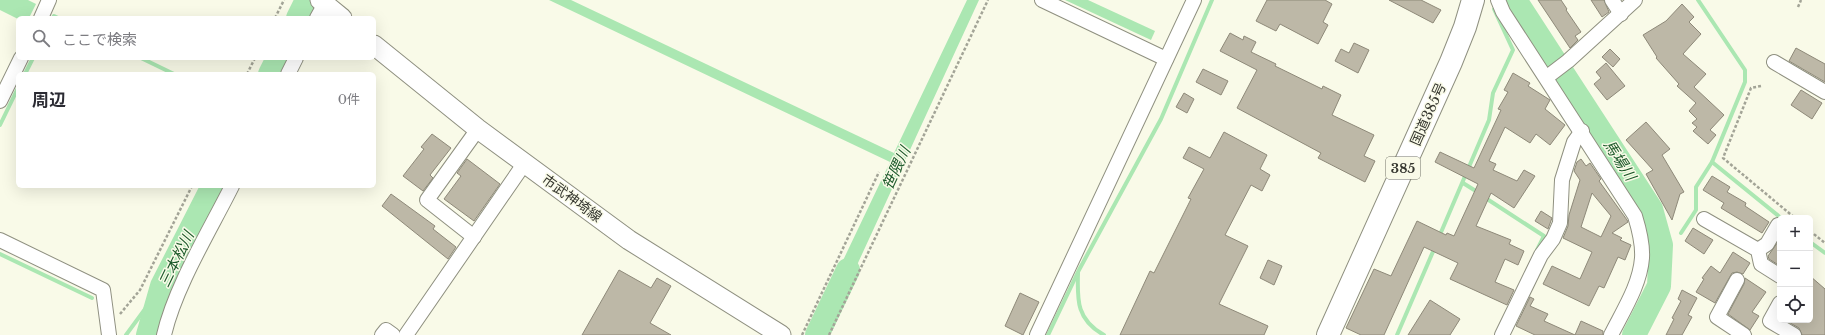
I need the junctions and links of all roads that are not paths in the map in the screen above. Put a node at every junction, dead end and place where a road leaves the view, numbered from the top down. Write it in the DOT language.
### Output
graph roads {
  1 [pos="50,0"];
  2 [pos="1042,0"];
  3 [pos="1194,0"];
  4 [pos="1473,0"];
  5 [pos="1498,0"];
  6 [pos="1612,0"];
  7 [pos="1635,0"];
  8 [pos="322,6"];
  9 [pos="1621,14"];
  10 [pos="42,16"];
  11 [pos="339,16"];
  12 [pos="376,47"];
  13 [pos="20,60"];
  14 [pos="295,60"];
  15 [pos="1166,60"];
  16 [pos="1774,62"];
  17 [pos="289,72"];
  18 [pos="1547,77"];
  19 [pos="1825,92"];
  20 [pos="0,101"];
  21 [pos="478,129"];
  22 [pos="1582,131"];
  23 [pos="524,164"];
  24 [pos="231,188"];
  25 [pos="1704,219"];
  26 [pos="1777,227"];
  27 [pos="474,237"];
  28 [pos="0,240"];
  29 [pos="1758,250"];
  30 [pos="1777,274"];
  31 [pos="1737,280"];
  32 [pos="1777,308"];
  33 [pos="109,332"];
  34 [pos="164,335"];
  35 [pos="382,335"];
  36 [pos="393,335"];
  37 [pos="406,335"];
  38 [pos="781,335"];
  39 [pos="1037,335"];
  40 [pos="1328,335"];
  41 [pos="1502,335"];
  42 [pos="1611,335"];
  43 [pos="1744,335"];
  44 [pos="1794,335"];
  1 -- 10 [label="street"];
  2 -- 15 [label="street"];
  3 -- 15 [label="street"];
  4 -- 40 [label="highway, 国道385号 / 385"];
  5 -- 18 [label="street"];
  6 -- 9 [label="street"];
  7 -- 9 [label="street"];
  8 -- 11 [label="main road"];
  9 -- 18 [label="street"];
  12 -- 21 [label="main road, 市武神埼線"];
  13 -- 20 [label="street"];
  14 -- 17 [label="street"];
  15 -- 39 [label="street"];
  16 -- 19 [label="street"];
  18 -- 22 [label="street"];
  21 -- 23 [label="main road, 市武神埼線"];
  21 -- 27 [label="street"];
  22 -- 41 [label="street"];
  22 -- 42 [label="street"];
  23 -- 27 [label="street"];
  23 -- 38 [label="main road, 市武神埼線"];
  24 -- 34 [label="street"];
  25 -- 29 [label="street"];
  26 -- 29 [label="street"];
  27 -- 37 [label="street"];
  28 -- 33 [label="street"];
  29 -- 30 [label="street"];
  31 -- 43 [label="street"];
  32 -- 44 [label="street"];
  35 -- 36 [label="street"];
}
